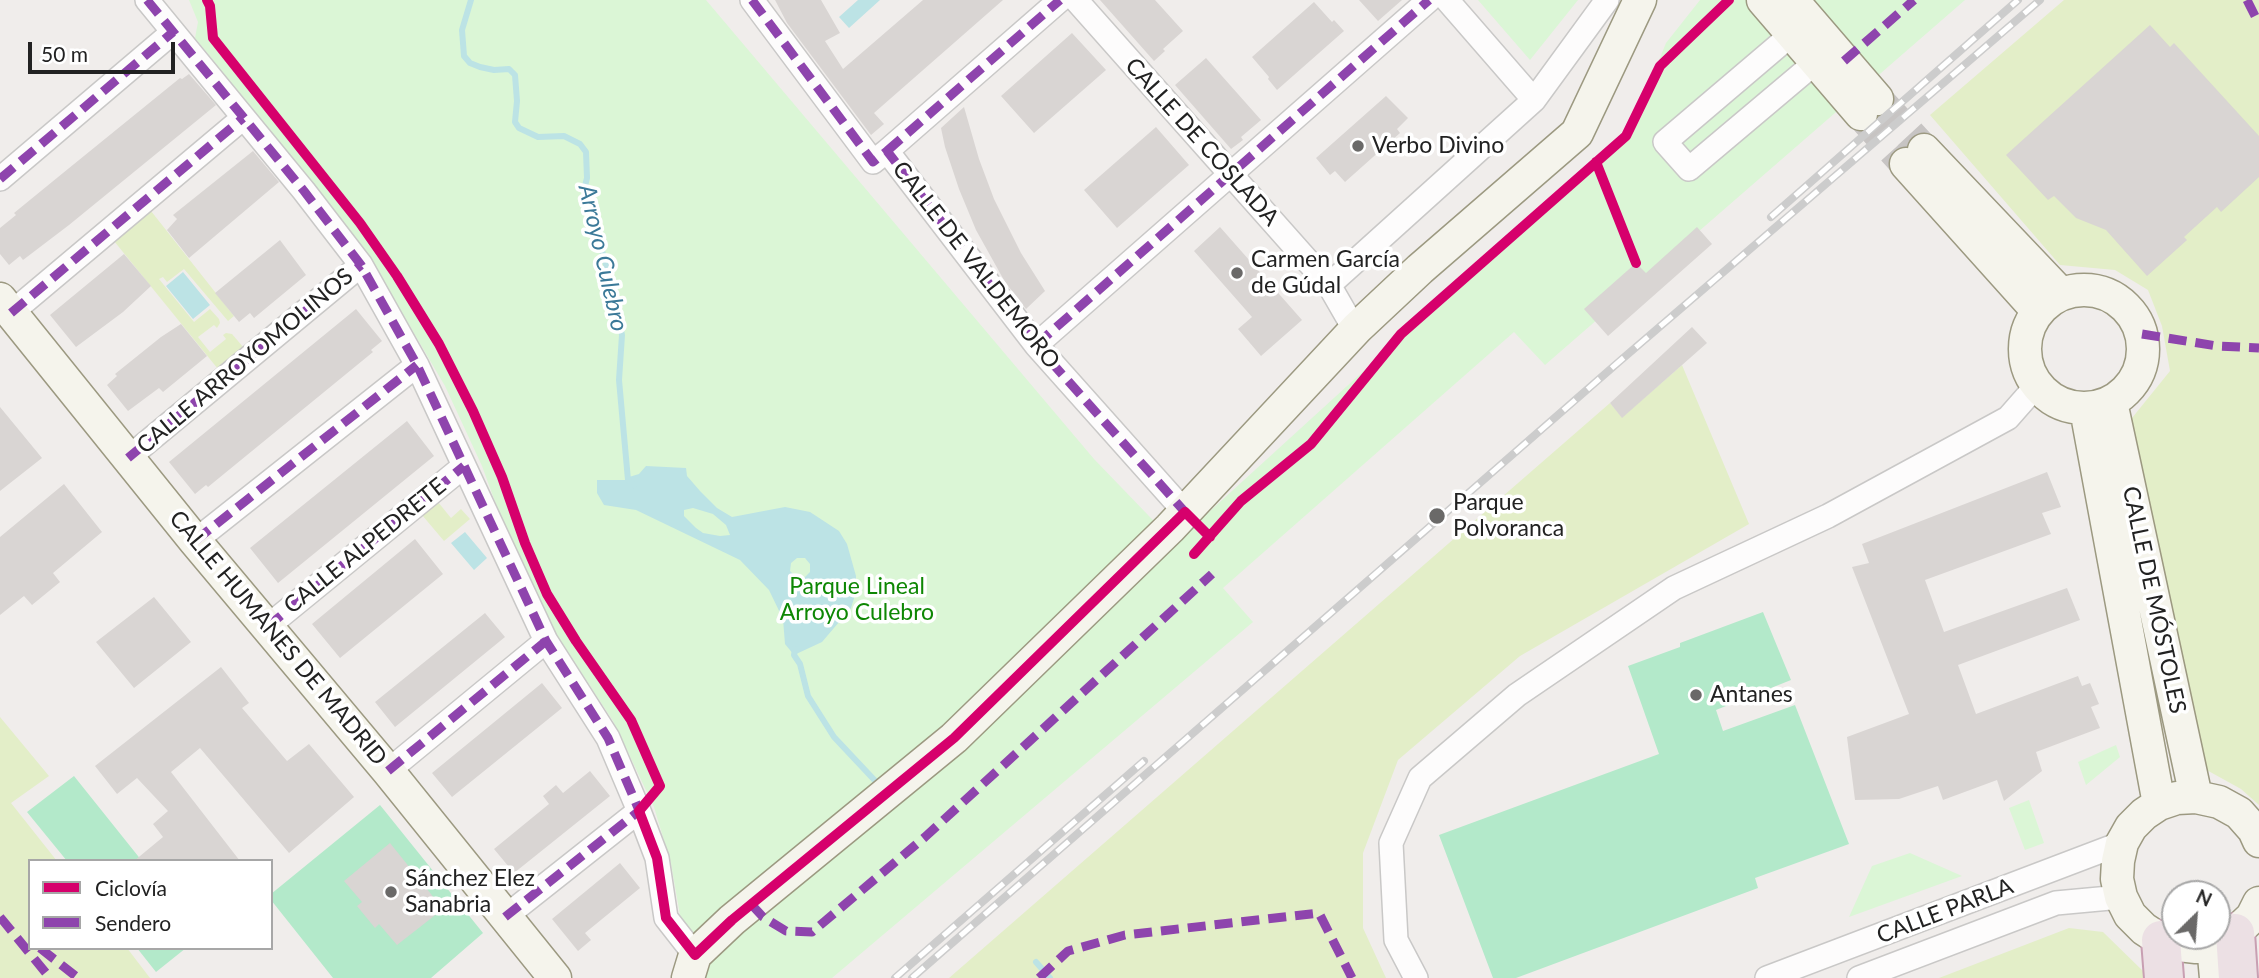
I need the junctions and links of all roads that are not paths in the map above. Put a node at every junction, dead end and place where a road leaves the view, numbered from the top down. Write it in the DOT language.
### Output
graph roads {
  1 [pos="147,0"];
  2 [pos="752,0"];
  3 [pos="1060,0"];
  4 [pos="1076,0"];
  5 [pos="1429,0"];
  6 [pos="1447,0"];
  7 [pos="1607,0"];
  8 [pos="1640,0"];
  9 [pos="1763,0"];
  10 [pos="1793,0"];
  11 [pos="173,32"];
  12 [pos="1792,34"];
  13 [pos="1816,62"];
  14 [pos="1534,100"];
  15 [pos="243,118"];
  16 [pos="887,151"];
  17 [pos="1915,157"];
  18 [pos="1231,175"];
  19 [pos="0,179"];
  20 [pos="362,265"];
  21 [pos="1329,285"];
  22 [pos="2050,303"];
  23 [pos="6,306"];
  24 [pos="1357,328"];
  25 [pos="1036,345"];
  26 [pos="417,365"];
  27 [pos="2037,385"];
  28 [pos="2099,406"];
  29 [pos="128,458"];
  30 [pos="464,466"];
  31 [pos="1185,512"];
  32 [pos="207,532"];
  33 [pos="267,626"];
  34 [pos="546,641"];
  35 [pos="388,771"];
  36 [pos="2196,797"];
  37 [pos="2159,804"];
  38 [pos="639,811"];
  39 [pos="2259,841"];
  40 [pos="2122,843"];
  41 [pos="2121,897"];
  42 [pos="2259,903"];
  43 [pos="505,917"];
  44 [pos="2231,933"];
  45 [pos="2222,950"];
  46 [pos="2228,950"];
  47 [pos="2168,954"];
  48 [pos="691,966"];
  49 [pos="555,978"];
  50 [pos="1416,978"];
  51 [pos="1767,978"];
  52 [pos="1858,978"];
  53 [pos="2183,978"];
  54 [pos="2216,978"];
  55 [pos="2238,978"];
  1 -- 11 [label="street"];
  2 -- 16 [label="street, CALLE DE VALDEMORO"];
  3 -- 16 [label="street"];
  4 -- 18 [label="street, CALLE DE COSLADA"];
  5 -- 18 [label="street"];
  6 -- 14 [label="street"];
  7 -- 14 [label="street"];
  8 -- 24 [label="street"];
  9 -- 12 [label="street"];
  10 -- 13 [label="street"];
  11 -- 15 [label="street"];
  11 -- 19 [label="street"];
  12 -- 13 [label="street"];
  12 -- 13 [label="street"];
  14 -- 21 [label="street"];
  15 -- 20 [label="street"];
  15 -- 23 [label="street"];
  16 -- 25 [label="street, CALLE DE VALDEMORO"];
  17 -- 22 [label="street"];
  18 -- 21 [label="street, CALLE DE COSLADA"];
  18 -- 25 [label="street"];
  20 -- 26 [label="street"];
  20 -- 29 [label="street, CALLE ARROYOMOLINOS"];
  21 -- 24 [label="street, CALLE DE COSLADA"];
  22 -- 27 [label="street"];
  22 -- 28 [label="street"];
  23 -- 29 [label="street, CALLE HUMANES DE MADRID"];
  24 -- 31 [label="street"];
  25 -- 31 [label="street, CALLE DE VALDEMORO"];
  26 -- 30 [label="street"];
  26 -- 32 [label="street"];
  27 -- 28 [label="street"];
  27 -- 50 [label="street"];
  28 -- 36 [label="street, CALLE DE MÓSTOLES"];
  28 -- 37 [label="street, CALLE DE MÓSTOLES"];
  29 -- 32 [label="street, CALLE HUMANES DE MADRID"];
  30 -- 33 [label="street, CALLE ALPEDRETE"];
  30 -- 34 [label="street"];
  31 -- 48 [label="street"];
  32 -- 33 [label="street, CALLE HUMANES DE MADRID"];
  33 -- 35 [label="street, CALLE HUMANES DE MADRID"];
  34 -- 35 [label="street"];
  34 -- 38 [label="street"];
  35 -- 43 [label="street, CALLE HUMANES DE MADRID"];
  36 -- 37 [label="street"];
  36 -- 39 [label="street"];
  37 -- 40 [label="street"];
  38 -- 43 [label="street"];
  38 -- 48 [label="street"];
  40 -- 41 [label="street"];
  40 -- 51 [label="street, CALLE PARLA"];
  41 -- 47 [label="street"];
  41 -- 52 [label="street, CALLE PARLA"];
  42 -- 44 [label="street"];
  43 -- 49 [label="street, CALLE HUMANES DE MADRID"];
  45 -- 54 [label="street"];
  46 -- 55 [label="highway"];
  47 -- 53 [label="street"];
}
